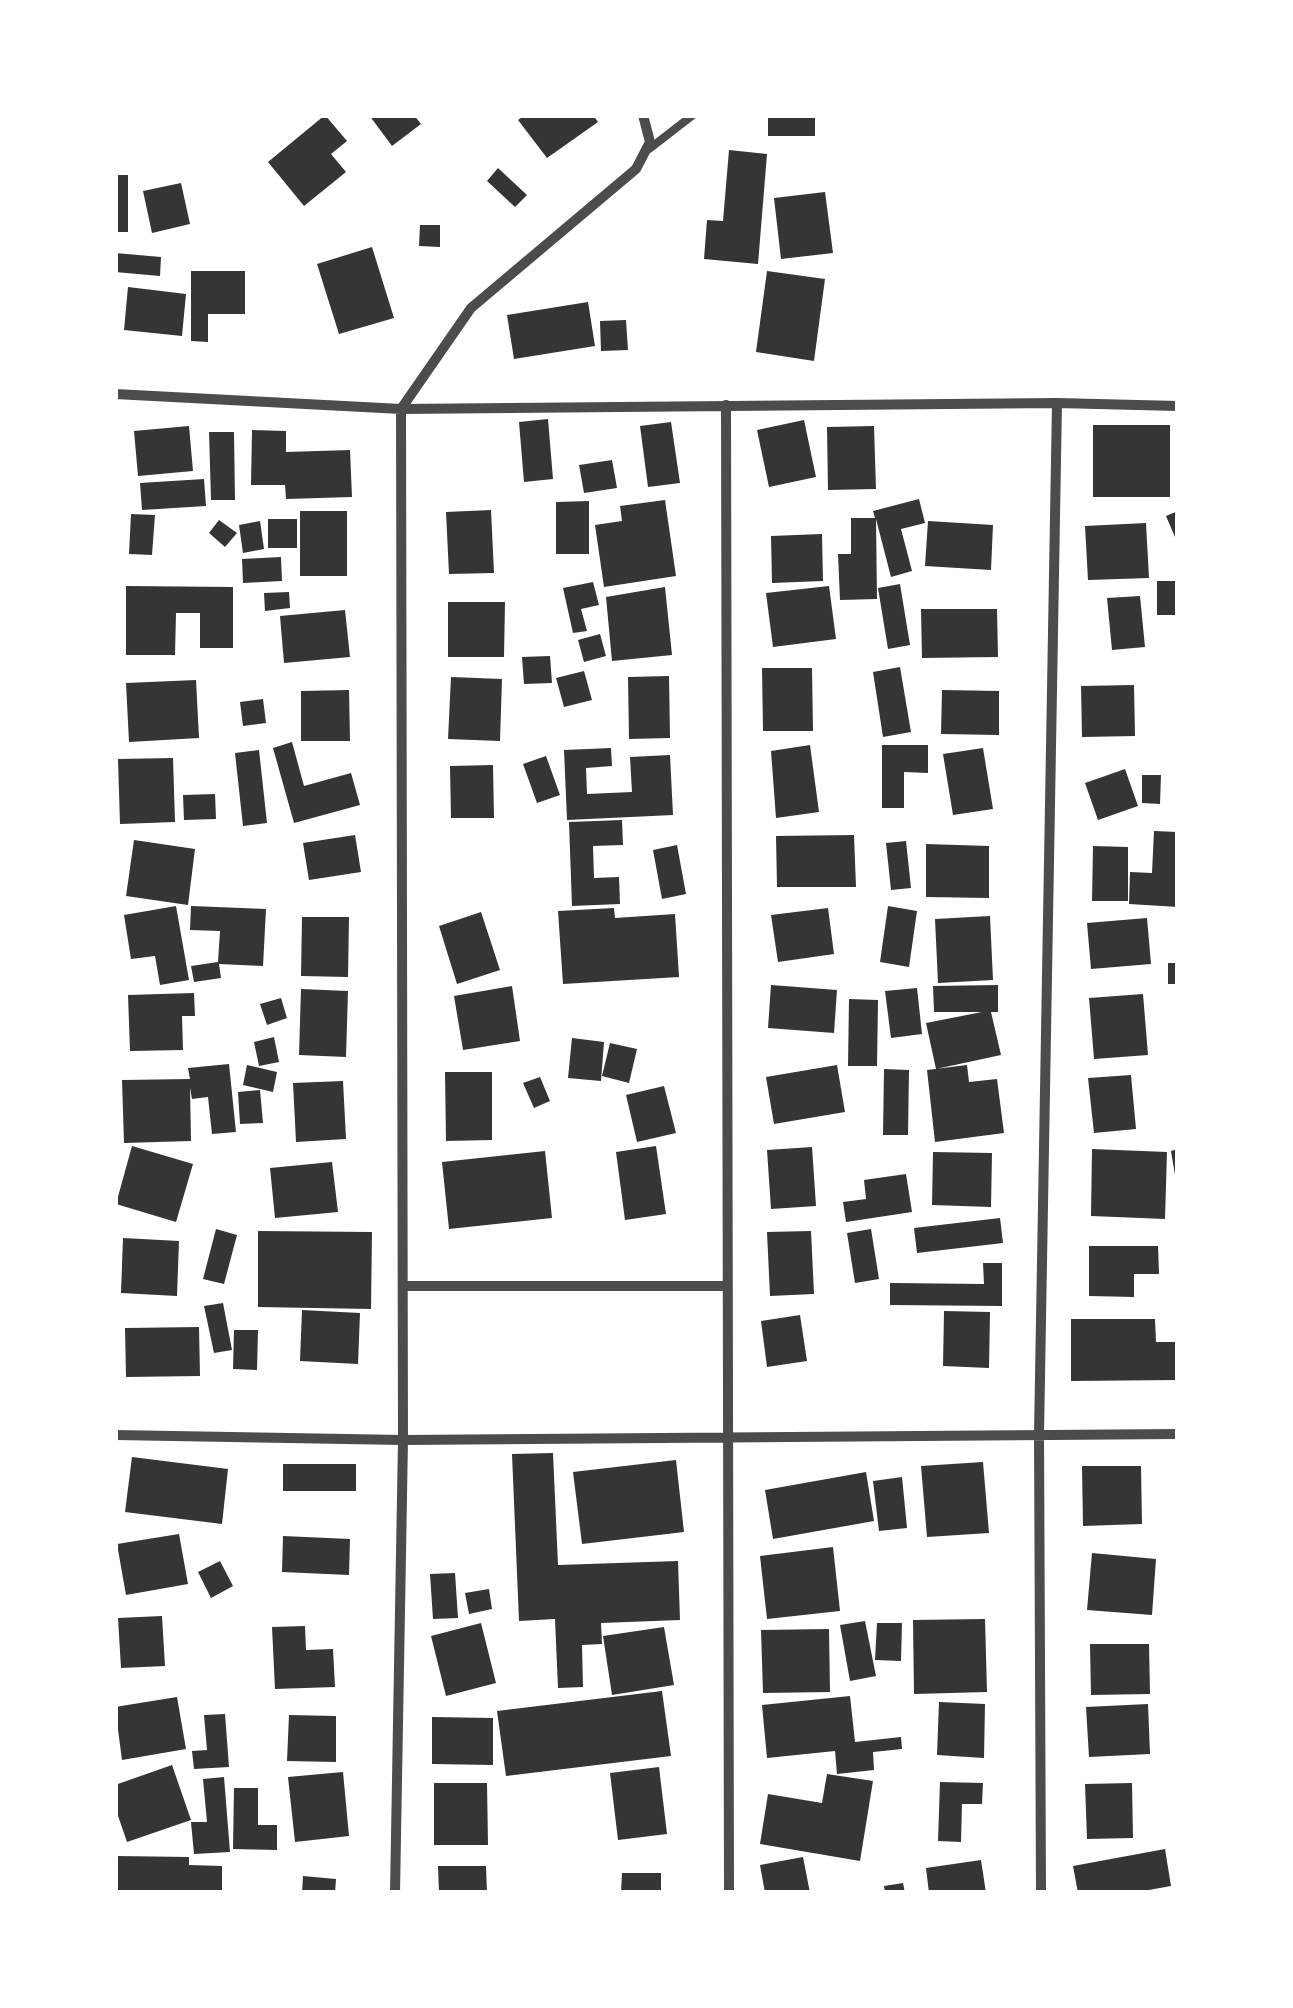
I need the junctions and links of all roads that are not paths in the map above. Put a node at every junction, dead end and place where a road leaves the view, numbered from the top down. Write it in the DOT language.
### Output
graph roads {
  1 [pos="642,115"];
  2 [pos="693,115"];
  3 [pos="650,150"];
  4 [pos="115,394"];
  5 [pos="1057,403"];
  6 [pos="726,405"];
  7 [pos="1178,406"];
  8 [pos="401,409"];
  9 [pos="403,1286"];
  10 [pos="726,1286"];
  11 [pos="1039,1434"];
  12 [pos="1178,1434"];
  13 [pos="115,1435"];
  14 [pos="726,1439"];
  15 [pos="403,1440"];
  16 [pos="395,1893"];
  17 [pos="729,1893"];
  18 [pos="1042,1893"];
  1 -- 3 [label="street"];
  2 -- 3 [label="lane"];
  3 -- 8 [label="street"];
  4 -- 8 [label="street"];
  5 -- 6 [label="street"];
  5 -- 7 [label="street"];
  5 -- 11 [label="street"];
  6 -- 8 [label="street"];
  6 -- 10 [label="street"];
  8 -- 9 [label="street"];
  9 -- 10 [label="street"];
  9 -- 15 [label="street"];
  10 -- 14 [label="street"];
  11 -- 12 [label="street"];
  11 -- 14 [label="street"];
  11 -- 18 [label="street"];
  13 -- 15 [label="street"];
  14 -- 15 [label="street"];
  14 -- 17 [label="street"];
  15 -- 16 [label="street"];
}
